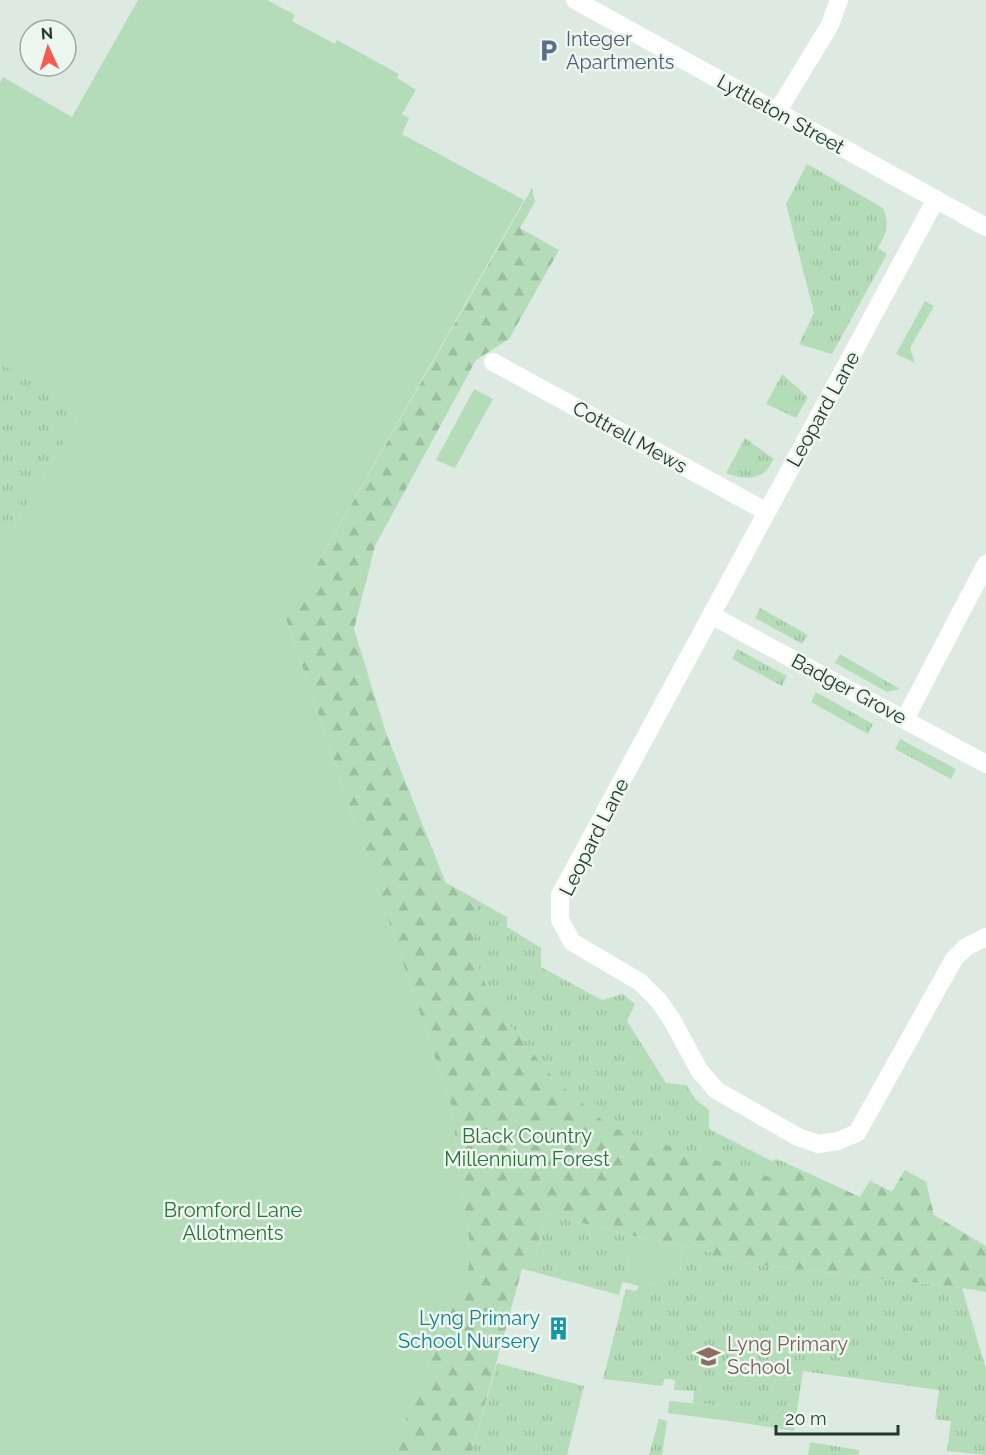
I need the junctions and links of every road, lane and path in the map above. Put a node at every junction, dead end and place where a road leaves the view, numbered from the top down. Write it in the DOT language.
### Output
graph roads {
  1 [pos="575,0"];
  2 [pos="838,0"];
  3 [pos="777,112"];
  4 [pos="936,199"];
  5 [pos="986,227"];
  6 [pos="493,362"];
  7 [pos="766,512"];
  8 [pos="986,564"];
  9 [pos="711,615"];
  10 [pos="905,719"];
  11 [pos="986,764"];
  12 [pos="986,937"];
  1 -- 3 [label="street, Lyttleton Street"];
  2 -- 3 [label="street"];
  3 -- 4 [label="street, Lyttleton Street"];
  4 -- 5 [label="street, Lyttleton Street"];
  4 -- 7 [label="street, Leopard Lane"];
  6 -- 7 [label="street, Cottrell Mews"];
  7 -- 9 [label="street, Leopard Lane"];
  8 -- 10 [label="street"];
  9 -- 10 [label="street, Badger Grove"];
  9 -- 12 [label="street, Leopard Lane"];
  10 -- 11 [label="street, Badger Grove"];
}
